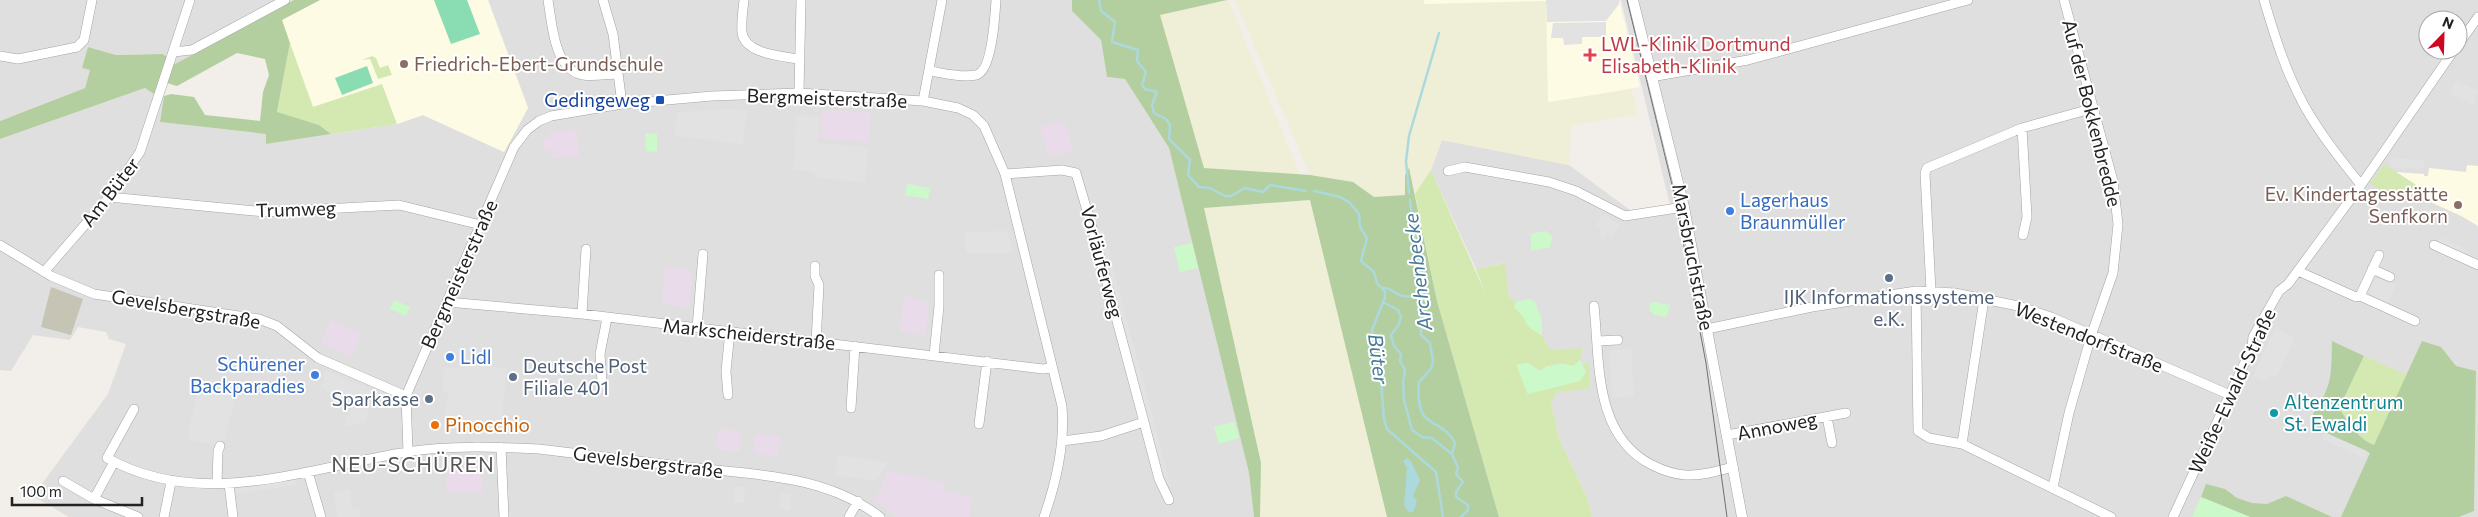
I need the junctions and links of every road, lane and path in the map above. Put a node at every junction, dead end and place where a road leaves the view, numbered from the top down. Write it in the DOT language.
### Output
graph roads {
  1 [pos="92,0"];
  2 [pos="190,0"];
  3 [pos="285,0"];
  4 [pos="548,0"];
  5 [pos="603,0"];
  6 [pos="744,0"];
  7 [pos="801,0"];
  8 [pos="942,0"];
  9 [pos="996,0"];
  10 [pos="1633,0"];
  11 [pos="1968,0"];
  12 [pos="2064,0"];
  13 [pos="2264,0"];
  14 [pos="2478,17"];
  15 [pos="2468,31"];
  16 [pos="173,52"];
  17 [pos="0,56"];
  18 [pos="798,59"];
  19 [pos="2447,60"];
  20 [pos="930,72"];
  21 [pos="618,74"];
  22 [pos="1651,77"];
  23 [pos="799,93"];
  24 [pos="924,101"];
  25 [pos="622,104"];
  26 [pos="2094,108"];
  27 [pos="2022,128"];
  28 [pos="1448,171"];
  29 [pos="1005,174"];
  30 [pos="2361,185"];
  31 [pos="109,197"];
  32 [pos="1684,207"];
  33 [pos="481,225"];
  34 [pos="2023,235"];
  35 [pos="0,245"];
  36 [pos="2434,245"];
  37 [pos="586,249"];
  38 [pos="703,254"];
  39 [pos="2379,255"];
  40 [pos="2477,261"];
  41 [pos="815,266"];
  42 [pos="2372,269"];
  43 [pos="2298,271"];
  44 [pos="44,272"];
  45 [pos="939,275"];
  46 [pos="2390,276"];
  47 [pos="1916,291"];
  48 [pos="1930,291"];
  49 [pos="2360,296"];
  50 [pos="1984,299"];
  51 [pos="447,302"];
  52 [pos="1594,306"];
  53 [pos="582,314"];
  54 [pos="607,318"];
  55 [pos="2415,322"];
  56 [pos="697,328"];
  57 [pos="1707,329"];
  58 [pos="730,331"];
  59 [pos="2091,336"];
  60 [pos="1618,340"];
  61 [pos="1598,341"];
  62 [pos="816,342"];
  63 [pos="855,346"];
  64 [pos="934,354"];
  65 [pos="987,361"];
  66 [pos="1051,368"];
  67 [pos="602,382"];
  68 [pos="728,395"];
  69 [pos="2230,395"];
  70 [pos="406,396"];
  71 [pos="134,408"];
  72 [pos="851,408"];
  73 [pos="1846,413"];
  74 [pos="1827,417"];
  75 [pos="1144,422"];
  76 [pos="979,424"];
  77 [pos="1727,435"];
  78 [pos="1062,441"];
  79 [pos="1832,443"];
  80 [pos="1962,444"];
  81 [pos="220,446"];
  82 [pos="501,447"];
  83 [pos="408,452"];
  84 [pos="114,462"];
  85 [pos="1733,467"];
  86 [pos="308,472"];
  87 [pos="63,481"];
  88 [pos="171,482"];
  89 [pos="217,484"];
  90 [pos="228,484"];
  91 [pos="2053,487"];
  92 [pos="94,499"];
  93 [pos="1169,500"];
  94 [pos="858,501"];
  95 [pos="138,517"];
  96 [pos="164,517"];
  97 [pos="233,517"];
  98 [pos="321,517"];
  99 [pos="504,517"];
  100 [pos="850,517"];
  101 [pos="880,517"];
  102 [pos="1044,517"];
  103 [pos="1742,517"];
  104 [pos="2112,517"];
  105 [pos="2172,517"];
  1 -- 17 [label="street"];
  2 -- 16 [label="street, Am Büter"];
  3 -- 16 [label="street"];
  4 -- 21 [label="street"];
  5 -- 21 [label="street"];
  6 -- 18 [label="street"];
  7 -- 18 [label="street"];
  8 -- 20 [label="street"];
  9 -- 20 [label="street"];
  10 -- 22 [label="street, Marsbruchstraße"];
  11 -- 22 [label="street"];
  12 -- 26 [label="street, Auf der Bokkenbredde"];
  13 -- 30 [label="street"];
  14 -- 15 [label="street"];
  16 -- 31 [label="street, Am Büter"];
  18 -- 23 [label="street"];
  19 -- 30 [label="street, Weiße-Ewald-Straße"];
  20 -- 24 [label="street"];
  21 -- 25 [label="street"];
  22 -- 32 [label="street, Marsbruchstraße"];
  23 -- 24 [label="street, Bergmeisterstraße"];
  23 -- 25 [label="street, Bergmeisterstraße"];
  24 -- 29 [label="street, Bergmeisterstraße"];
  25 -- 33 [label="street, Bergmeisterstraße"];
  26 -- 27 [label="street"];
  26 -- 59 [label="street, Auf der Bokkenbredde"];
  27 -- 34 [label="street"];
  27 -- 48 [label="street"];
  28 -- 32 [label="street"];
  29 -- 66 [label="street, Bergmeisterstraße"];
  29 -- 75 [label="street, Vorläuferweg"];
  30 -- 43 [label="street, Weiße-Ewald-Straße"];
  31 -- 33 [label="street, Trumweg"];
  31 -- 44 [label="street, Am Büter"];
  32 -- 57 [label="street, Marsbruchstraße"];
  33 -- 51 [label="street, Bergmeisterstraße"];
  35 -- 44 [label="street"];
  36 -- 40 [label="street"];
  37 -- 53 [label="street"];
  38 -- 56 [label="street"];
  39 -- 42 [label="street"];
  41 -- 62 [label="street"];
  42 -- 46 [label="street"];
  42 -- 49 [label="street"];
  43 -- 49 [label="street"];
  43 -- 69 [label="street, Weiße-Ewald-Straße"];
  44 -- 70 [label="street, Gevelsbergstraße"];
  45 -- 64 [label="street"];
  47 -- 48 [label="street, Westendorfstraße"];
  47 -- 57 [label="street, Westendorfstraße"];
  47 -- 80 [label="street"];
  48 -- 50 [label="street, Westendorfstraße"];
  49 -- 55 [label="street"];
  50 -- 59 [label="street, Westendorfstraße"];
  50 -- 80 [label="street"];
  51 -- 53 [label="street, Markscheiderstraße"];
  51 -- 70 [label="street, Bergmeisterstraße"];
  52 -- 61 [label="street"];
  53 -- 54 [label="street, Markscheiderstraße"];
  54 -- 56 [label="street, Markscheiderstraße"];
  54 -- 67 [label="street"];
  56 -- 58 [label="street, Markscheiderstraße"];
  57 -- 77 [label="street, Marsbruchstraße"];
  58 -- 62 [label="street, Markscheiderstraße"];
  58 -- 68 [label="street"];
  59 -- 69 [label="street, Westendorfstraße"];
  59 -- 91 [label="street, Auf der Bokkenbredde"];
  60 -- 61 [label="street"];
  61 -- 85 [label="street"];
  62 -- 63 [label="street, Markscheiderstraße"];
  63 -- 64 [label="street, Markscheiderstraße"];
  63 -- 72 [label="street"];
  64 -- 65 [label="street, Markscheiderstraße"];
  65 -- 66 [label="street, Markscheiderstraße"];
  65 -- 76 [label="street"];
  66 -- 78 [label="street, Bergmeisterstraße"];
  69 -- 105 [label="street, Weiße-Ewald-Straße"];
  70 -- 83 [label="street"];
  71 -- 84 [label="street"];
  73 -- 74 [label="street, Annoweg"];
  74 -- 77 [label="street, Annoweg"];
  74 -- 79 [label="street, Annoweg"];
  75 -- 78 [label="street"];
  75 -- 93 [label="street, Vorläuferweg"];
  77 -- 85 [label="street, Marsbruchstraße"];
  78 -- 102 [label="street, Bergmeisterstraße"];
  80 -- 91 [label="street"];
  81 -- 89 [label="street"];
  82 -- 83 [label="street, Gevelsbergstraße"];
  82 -- 94 [label="street, Gevelsbergstraße"];
  82 -- 99 [label="street"];
  83 -- 86 [label="street, Gevelsbergstraße"];
  84 -- 88 [label="street, Gevelsbergstraße"];
  84 -- 92 [label="street"];
  85 -- 103 [label="street, Marsbruchstraße"];
  86 -- 90 [label="street, Gevelsbergstraße"];
  86 -- 98 [label="street"];
  87 -- 92 [label="street"];
  88 -- 89 [label="street, Gevelsbergstraße"];
  88 -- 96 [label="street"];
  89 -- 90 [label="street, Gevelsbergstraße"];
  90 -- 97 [label="street"];
  91 -- 104 [label="street"];
  92 -- 95 [label="street"];
  94 -- 100 [label="street"];
  94 -- 101 [label="street, Gevelsbergstraße"];
}
